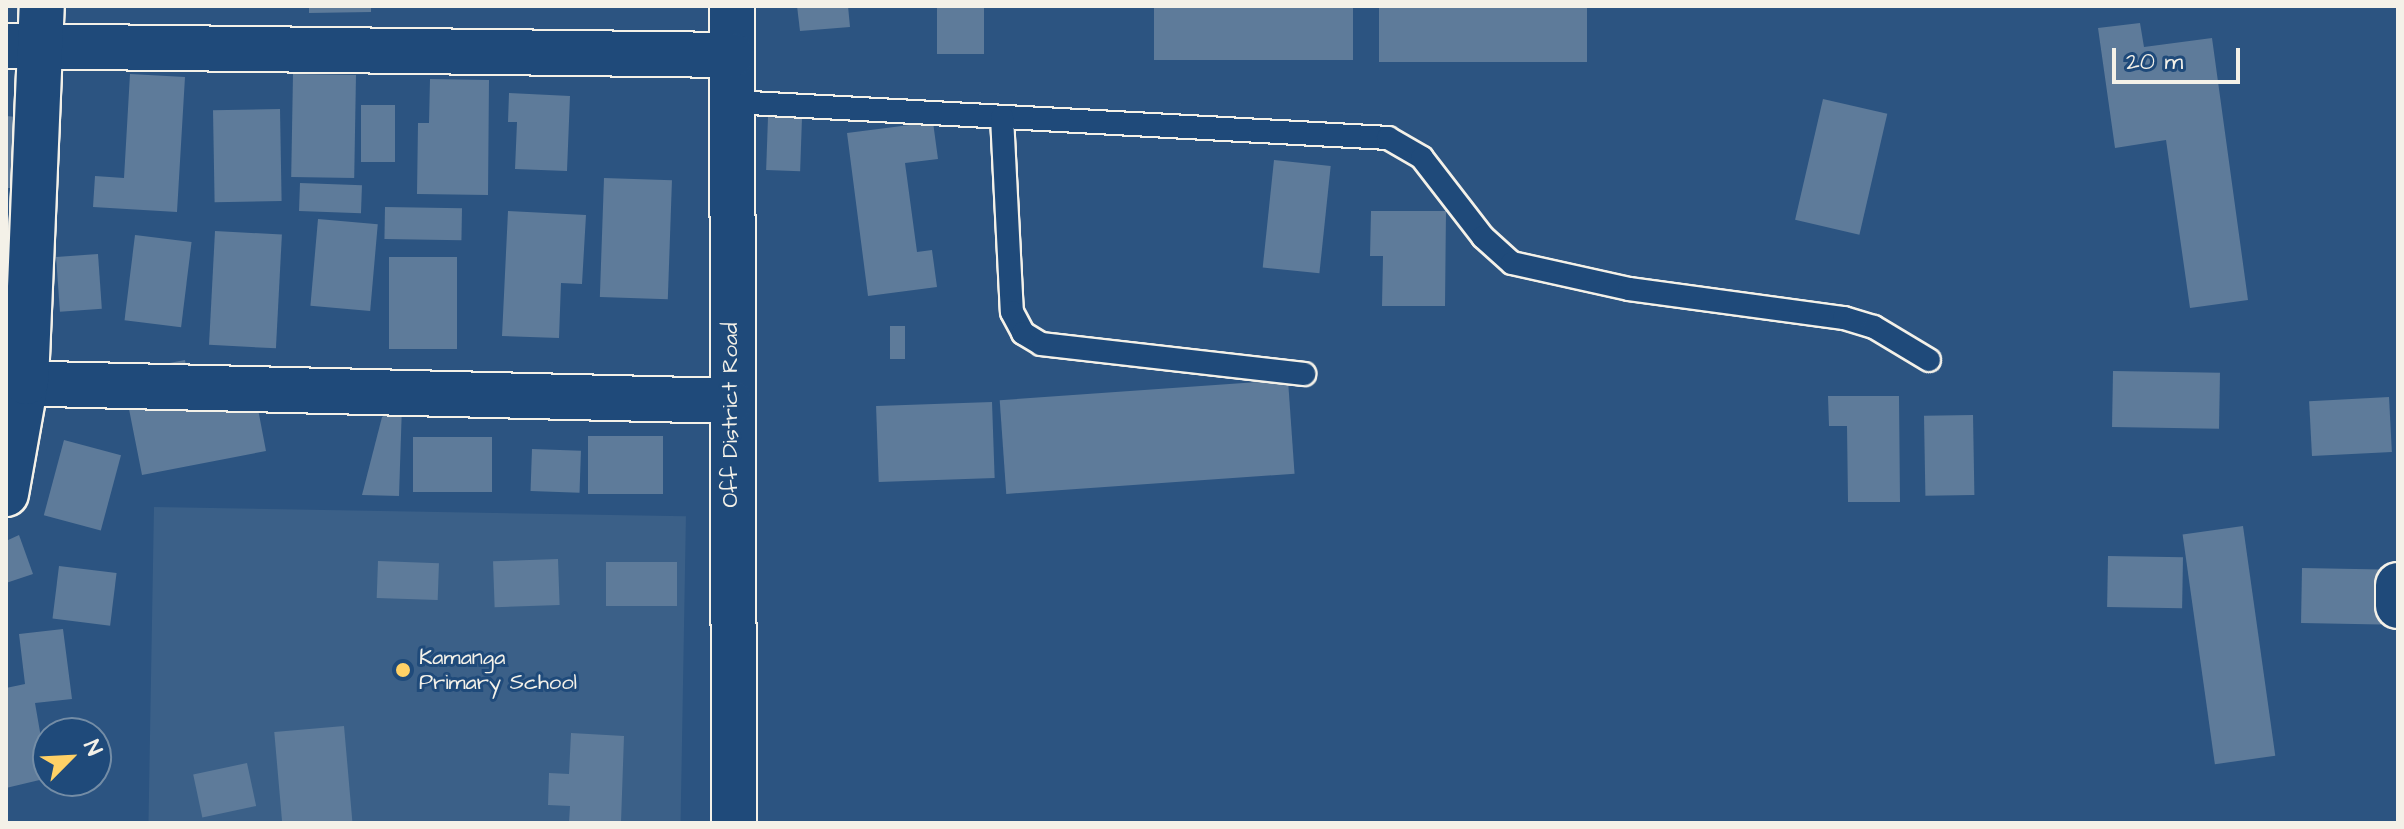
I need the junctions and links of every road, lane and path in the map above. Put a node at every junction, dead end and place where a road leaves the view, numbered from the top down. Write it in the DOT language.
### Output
graph roads {
  1 [pos="732,6"];
  2 [pos="29,33"];
  3 [pos="732,55"];
  4 [pos="732,102"];
  5 [pos="1002,117"];
  6 [pos="1929,360"];
  7 [pos="1304,374"];
  8 [pos="16,382"];
  9 [pos="730,401"];
  10 [pos="6,494"];
  11 [pos="2398,585"];
  12 [pos="2398,606"];
  13 [pos="734,823"];
  1 -- 3 [label="street, Off District Road"];
  2 -- 3 [label="street"];
  2 -- 8 [label="street"];
  3 -- 4 [label="street, Off District Road"];
  4 -- 5 [label="lane"];
  4 -- 9 [label="street, Off District Road"];
  5 -- 6 [label="lane"];
  5 -- 7 [label="lane"];
  8 -- 9 [label="street"];
  8 -- 10 [label="street"];
  9 -- 13 [label="street, Off District Road"];
  11 -- 12 [label="street"];
}
